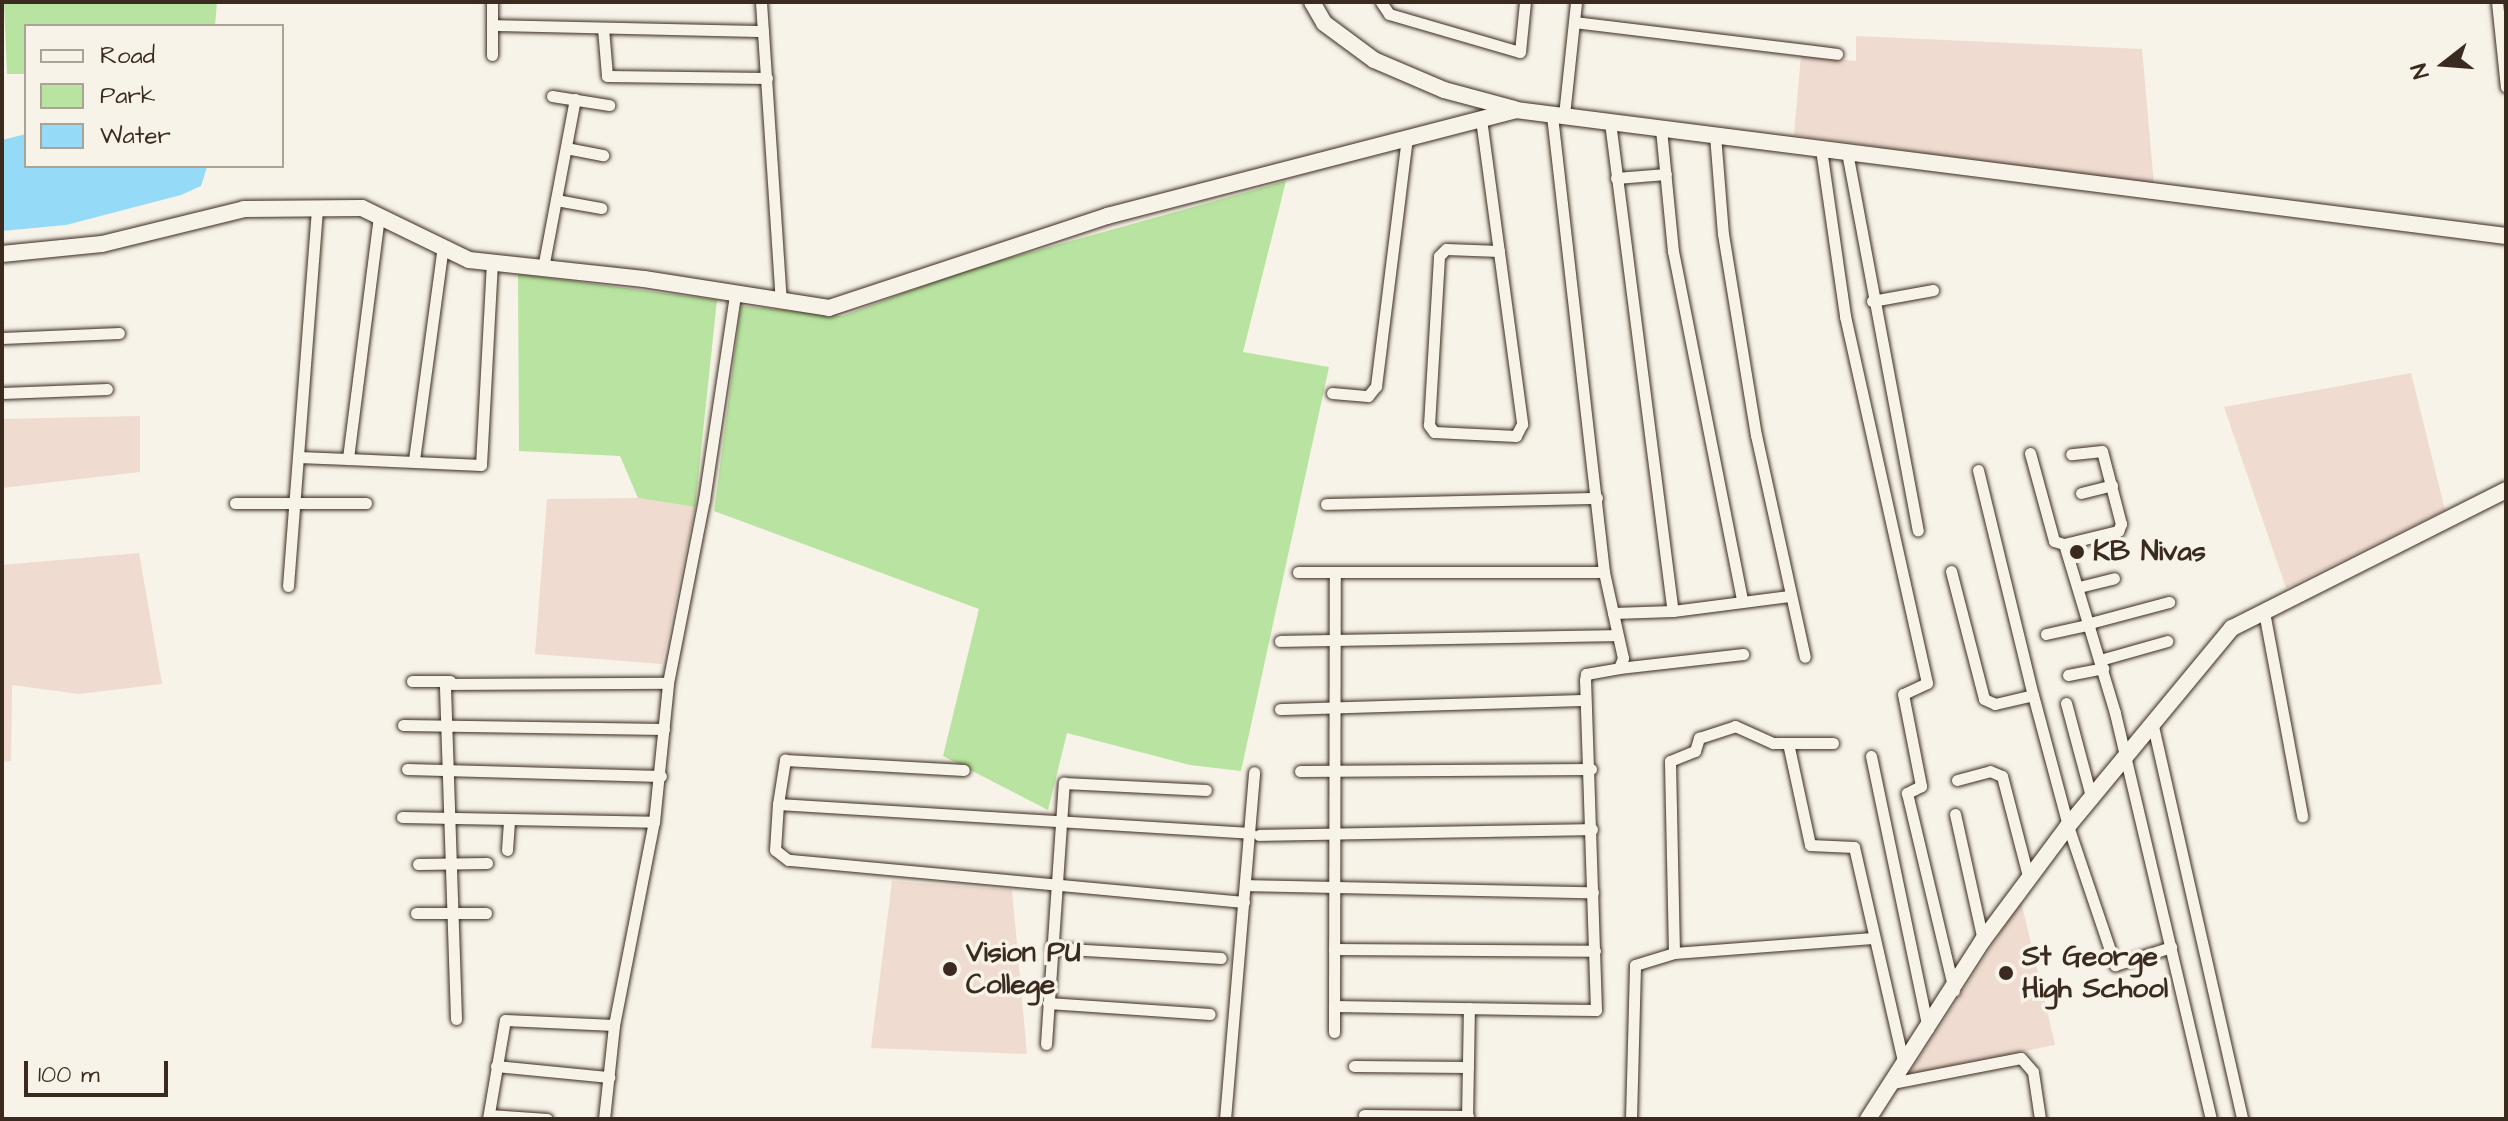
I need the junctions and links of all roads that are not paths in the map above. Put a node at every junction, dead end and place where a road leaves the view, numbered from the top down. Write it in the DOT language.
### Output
graph roads {
  1 [pos="492,2"];
  2 [pos="761,2"];
  3 [pos="1312,2"];
  4 [pos="1381,2"];
  5 [pos="1525,2"];
  6 [pos="1576,2"];
  7 [pos="2497,2"];
  8 [pos="1574,22"];
  9 [pos="492,25"];
  10 [pos="603,28"];
  11 [pos="763,31"];
  12 [pos="1837,54"];
  13 [pos="492,55"];
  14 [pos="767,78"];
  15 [pos="2506,87"];
  16 [pos="552,96"];
  17 [pos="575,99"];
  18 [pos="609,105"];
  19 [pos="1516,110"];
  20 [pos="1558,114"];
  21 [pos="1481,119"];
  22 [pos="1610,122"];
  23 [pos="1661,129"];
  24 [pos="1715,135"];
  25 [pos="1407,138"];
  26 [pos="566,148"];
  27 [pos="1821,149"];
  28 [pos="1847,152"];
  29 [pos="603,155"];
  30 [pos="1666,174"];
  31 [pos="1616,178"];
  32 [pos="556,200"];
  33 [pos="317,208"];
  34 [pos="601,208"];
  35 [pos="379,216"];
  36 [pos="2506,236"];
  37 [pos="443,246"];
  38 [pos="1499,251"];
  39 [pos="2,254"];
  40 [pos="492,262"];
  41 [pos="543,268"];
  42 [pos="1933,290"];
  43 [pos="735,294"];
  44 [pos="781,301"];
  45 [pos="1872,301"];
  46 [pos="119,333"];
  47 [pos="2,338"];
  48 [pos="107,389"];
  49 [pos="2,393"];
  50 [pos="1332,393"];
  51 [pos="2030,453"];
  52 [pos="2071,454"];
  53 [pos="298,457"];
  54 [pos="348,459"];
  55 [pos="414,460"];
  56 [pos="1978,470"];
  57 [pos="2112,485"];
  58 [pos="2506,490"];
  59 [pos="2081,493"];
  60 [pos="1597,498"];
  61 [pos="235,503"];
  62 [pos="366,503"];
  63 [pos="295,504"];
  64 [pos="1326,504"];
  65 [pos="1918,530"];
  66 [pos="2064,544"];
  67 [pos="1951,571"];
  68 [pos="1298,572"];
  69 [pos="1335,572"];
  70 [pos="1604,572"];
  71 [pos="2114,578"];
  72 [pos="288,586"];
  73 [pos="2079,587"];
  74 [pos="1789,596"];
  75 [pos="1742,601"];
  76 [pos="2169,602"];
  77 [pos="1673,611"];
  78 [pos="2264,612"];
  79 [pos="1613,613"];
  80 [pos="2090,624"];
  81 [pos="2046,634"];
  82 [pos="1617,635"];
  83 [pos="1334,640"];
  84 [pos="1280,641"];
  85 [pos="2167,641"];
  86 [pos="1743,654"];
  87 [pos="1805,657"];
  88 [pos="2102,664"];
  89 [pos="1619,668"];
  90 [pos="2068,675"];
  91 [pos="412,681"];
  92 [pos="450,681"];
  93 [pos="668,683"];
  94 [pos="2033,695"];
  95 [pos="1585,700"];
  96 [pos="2066,703"];
  97 [pos="1332,708"];
  98 [pos="1280,709"];
  99 [pos="446,724"];
  100 [pos="403,725"];
  101 [pos="2153,726"];
  102 [pos="664,729"];
  103 [pos="1788,743"];
  104 [pos="1833,743"];
  105 [pos="1871,756"];
  106 [pos="2126,759"];
  107 [pos="407,769"];
  108 [pos="1333,769"];
  109 [pos="1591,769"];
  110 [pos="964,770"];
  111 [pos="1300,771"];
  112 [pos="449,772"];
  113 [pos="1254,772"];
  114 [pos="661,776"];
  115 [pos="1957,780"];
  116 [pos="1206,790"];
  117 [pos="2092,800"];
  118 [pos="778,804"];
  119 [pos="1955,814"];
  120 [pos="2302,816"];
  121 [pos="402,817"];
  122 [pos="450,819"];
  123 [pos="509,820"];
  124 [pos="654,822"];
  125 [pos="1062,822"];
  126 [pos="2068,826"];
  127 [pos="1592,829"];
  128 [pos="1254,834"];
  129 [pos="1333,835"];
  130 [pos="507,850"];
  131 [pos="487,863"];
  132 [pos="418,864"];
  133 [pos="452,864"];
  134 [pos="2029,880"];
  135 [pos="1058,884"];
  136 [pos="1246,885"];
  137 [pos="1333,887"];
  138 [pos="1593,892"];
  139 [pos="1244,902"];
  140 [pos="416,913"];
  141 [pos="455,913"];
  142 [pos="486,913"];
  143 [pos="1872,938"];
  144 [pos="1983,940"];
  145 [pos="2171,947"];
  146 [pos="1051,948"];
  147 [pos="1334,949"];
  148 [pos="1595,951"];
  149 [pos="1674,953"];
  150 [pos="1221,958"];
  151 [pos="1954,991"];
  152 [pos="1048,1003"];
  153 [pos="1334,1006"];
  154 [pos="1469,1008"];
  155 [pos="1210,1014"];
  156 [pos="456,1019"];
  157 [pos="614,1025"];
  158 [pos="1928,1030"];
  159 [pos="1334,1032"];
  160 [pos="1046,1044"];
  161 [pos="1904,1065"];
  162 [pos="496,1066"];
  163 [pos="1354,1066"];
  164 [pos="1468,1067"];
  165 [pos="609,1077"];
  166 [pos="1892,1083"];
  167 [pos="1364,1115"];
  168 [pos="489,1117"];
  169 [pos="1468,1117"];
  170 [pos="547,1119"];
  171 [pos="604,1119"];
  172 [pos="1225,1119"];
  173 [pos="1631,1119"];
  174 [pos="1868,1119"];
  175 [pos="2040,1119"];
  176 [pos="2211,1119"];
  177 [pos="2242,1119"];
  1 -- 9 [label="street"];
  2 -- 11 [label="street"];
  3 -- 19 [label="main road"];
  4 -- 5 [label="street"];
  6 -- 8 [label="street"];
  7 -- 15 [label="street"];
  8 -- 12 [label="street"];
  8 -- 20 [label="street"];
  9 -- 10 [label="street"];
  9 -- 13 [label="street"];
  10 -- 11 [label="street"];
  10 -- 14 [label="street"];
  11 -- 14 [label="street"];
  14 -- 44 [label="street"];
  16 -- 17 [label="street"];
  17 -- 18 [label="street"];
  17 -- 26 [label="street"];
  19 -- 20 [label="main road"];
  19 -- 21 [label="main road"];
  20 -- 22 [label="main road"];
  20 -- 60 [label="street"];
  21 -- 25 [label="main road"];
  21 -- 38 [label="street"];
  22 -- 23 [label="main road"];
  22 -- 31 [label="street"];
  23 -- 24 [label="main road"];
  23 -- 30 [label="street"];
  24 -- 27 [label="main road"];
  24 -- 74 [label="street"];
  25 -- 44 [label="main road"];
  25 -- 50 [label="street"];
  26 -- 29 [label="street"];
  26 -- 32 [label="street"];
  27 -- 28 [label="main road"];
  27 -- 151 [label="street"];
  28 -- 36 [label="main road"];
  28 -- 45 [label="street"];
  30 -- 31 [label="street"];
  30 -- 75 [label="street"];
  31 -- 77 [label="street"];
  32 -- 34 [label="street"];
  32 -- 41 [label="street"];
  33 -- 35 [label="main road"];
  33 -- 39 [label="main road"];
  33 -- 53 [label="street"];
  35 -- 37 [label="main road"];
  35 -- 54 [label="street"];
  37 -- 40 [label="main road"];
  37 -- 55 [label="street"];
  38 -- 38 [label="street"];
  40 -- 41 [label="main road"];
  40 -- 55 [label="street"];
  41 -- 43 [label="main road"];
  42 -- 45 [label="street"];
  43 -- 44 [label="main road"];
  43 -- 93 [label="street"];
  45 -- 65 [label="street"];
  46 -- 47 [label="street"];
  48 -- 49 [label="street"];
  51 -- 66 [label="street"];
  52 -- 57 [label="street"];
  53 -- 54 [label="street"];
  53 -- 63 [label="street"];
  54 -- 55 [label="street"];
  56 -- 94 [label="street"];
  57 -- 59 [label="street"];
  57 -- 66 [label="street"];
  58 -- 78 [label="main road"];
  60 -- 64 [label="street"];
  60 -- 70 [label="street"];
  61 -- 63 [label="street"];
  62 -- 63 [label="street"];
  63 -- 72 [label="street"];
  66 -- 73 [label="street"];
  67 -- 94 [label="street"];
  68 -- 69 [label="street"];
  69 -- 70 [label="street"];
  69 -- 83 [label="street"];
  70 -- 79 [label="street"];
  71 -- 73 [label="street"];
  73 -- 80 [label="street"];
  74 -- 75 [label="street"];
  74 -- 87 [label="street"];
  75 -- 77 [label="street"];
  76 -- 80 [label="street"];
  77 -- 79 [label="street"];
  78 -- 101 [label="main road"];
  78 -- 120 [label="street"];
  79 -- 82 [label="street"];
  80 -- 81 [label="street"];
  80 -- 88 [label="street"];
  82 -- 83 [label="street"];
  82 -- 89 [label="street"];
  83 -- 84 [label="street"];
  83 -- 97 [label="street"];
  85 -- 88 [label="street"];
  86 -- 89 [label="street"];
  88 -- 90 [label="street"];
  88 -- 106 [label="street"];
  89 -- 95 [label="street"];
  91 -- 92 [label="street"];
  92 -- 93 [label="street"];
  92 -- 99 [label="street"];
  93 -- 102 [label="street"];
  94 -- 126 [label="street"];
  95 -- 97 [label="street"];
  95 -- 109 [label="street"];
  96 -- 117 [label="street"];
  97 -- 98 [label="street"];
  97 -- 108 [label="street"];
  99 -- 100 [label="street"];
  99 -- 102 [label="street"];
  99 -- 112 [label="street"];
  101 -- 106 [label="main road"];
  101 -- 177 [label="street"];
  102 -- 114 [label="street"];
  103 -- 104 [label="street"];
  103 -- 143 [label="street"];
  103 -- 149 [label="street"];
  105 -- 158 [label="street"];
  106 -- 117 [label="main road"];
  106 -- 145 [label="street"];
  107 -- 112 [label="street"];
  108 -- 109 [label="street"];
  108 -- 111 [label="street"];
  108 -- 129 [label="street"];
  109 -- 127 [label="street"];
  110 -- 118 [label="street"];
  112 -- 114 [label="street"];
  112 -- 122 [label="street"];
  113 -- 128 [label="street"];
  114 -- 124 [label="street"];
  115 -- 134 [label="street"];
  116 -- 125 [label="street"];
  117 -- 126 [label="main road"];
  118 -- 125 [label="street"];
  118 -- 135 [label="street"];
  119 -- 144 [label="street"];
  121 -- 122 [label="street"];
  122 -- 123 [label="street"];
  122 -- 133 [label="street"];
  123 -- 124 [label="street"];
  123 -- 130 [label="street"];
  124 -- 157 [label="street"];
  125 -- 128 [label="street"];
  125 -- 135 [label="street"];
  126 -- 134 [label="main road"];
  126 -- 145 [label="street"];
  127 -- 129 [label="street"];
  127 -- 138 [label="street"];
  128 -- 129 [label="street"];
  128 -- 136 [label="street"];
  129 -- 137 [label="street"];
  131 -- 133 [label="street"];
  132 -- 133 [label="street"];
  133 -- 141 [label="street"];
  134 -- 144 [label="main road"];
  135 -- 139 [label="street"];
  135 -- 146 [label="street"];
  136 -- 137 [label="street"];
  136 -- 139 [label="street"];
  137 -- 138 [label="street"];
  137 -- 147 [label="street"];
  138 -- 148 [label="street"];
  139 -- 172 [label="street"];
  140 -- 141 [label="street"];
  141 -- 142 [label="street"];
  141 -- 156 [label="street"];
  143 -- 149 [label="street"];
  143 -- 161 [label="street"];
  144 -- 151 [label="main road"];
  145 -- 176 [label="street"];
  146 -- 150 [label="street"];
  146 -- 152 [label="street"];
  147 -- 148 [label="street"];
  147 -- 153 [label="street"];
  148 -- 154 [label="street"];
  149 -- 173 [label="street"];
  151 -- 158 [label="main road"];
  152 -- 155 [label="street"];
  152 -- 160 [label="street"];
  153 -- 154 [label="street"];
  153 -- 159 [label="street"];
  154 -- 164 [label="street"];
  157 -- 162 [label="street"];
  157 -- 165 [label="street"];
  158 -- 161 [label="main road"];
  161 -- 166 [label="main road"];
  162 -- 165 [label="street"];
  162 -- 168 [label="street"];
  163 -- 164 [label="street"];
  164 -- 169 [label="street"];
  165 -- 171 [label="street"];
  166 -- 174 [label="main road"];
  166 -- 175 [label="street"];
  167 -- 169 [label="street"];
  168 -- 170 [label="street"];
}
